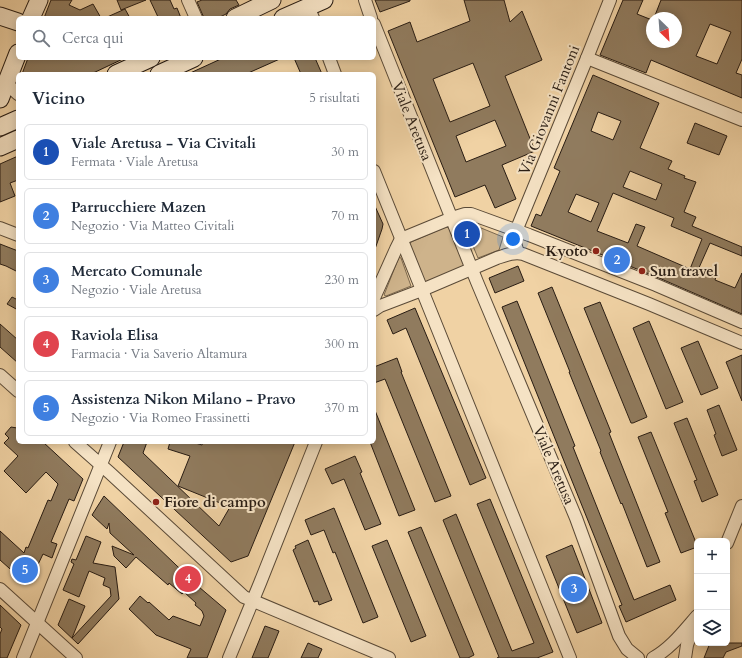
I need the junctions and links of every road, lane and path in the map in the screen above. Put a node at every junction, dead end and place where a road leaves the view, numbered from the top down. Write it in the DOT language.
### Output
graph roads {
  1 [pos="39,0"];
  2 [pos="188,0"];
  3 [pos="272,0"];
  4 [pos="365,0"];
  5 [pos="610,0"];
  6 [pos="312,6"];
  7 [pos="0,16"];
  8 [pos="32,16"];
  9 [pos="195,16"];
  10 [pos="239,16"];
  11 [pos="288,16"];
  12 [pos="370,16"];
  13 [pos="16,21"];
  14 [pos="376,29"];
  15 [pos="587,58"];
  16 [pos="17,60"];
  17 [pos="147,60"];
  18 [pos="192,60"];
  19 [pos="330,60"];
  20 [pos="180,70"];
  21 [pos="120,72"];
  22 [pos="170,72"];
  23 [pos="334,72"];
  24 [pos="12,89"];
  25 [pos="0,99"];
  26 [pos="16,120"];
  27 [pos="742,120"];
  28 [pos="0,127"];
  29 [pos="16,140"];
  30 [pos="0,147"];
  31 [pos="376,176"];
  32 [pos="452,218"];
  33 [pos="0,228"];
  34 [pos="516,231"];
  35 [pos="16,234"];
  36 [pos="402,239"];
  37 [pos="518,253"];
  38 [pos="472,269"];
  39 [pos="422,290"];
  40 [pos="376,294"];
  41 [pos="376,309"];
  42 [pos="742,322"];
  43 [pos="742,343"];
  44 [pos="0,375"];
  45 [pos="16,389"];
  46 [pos="77,444"];
  47 [pos="109,444"];
  48 [pos="315,444"];
  49 [pos="101,465"];
  50 [pos="742,506"];
  51 [pos="729,538"];
  52 [pos="0,589"];
  53 [pos="252,601"];
  54 [pos="694,620"];
  55 [pos="37,623"];
  56 [pos="694,625"];
  57 [pos="23,658"];
  58 [pos="76,658"];
  59 [pos="228,658"];
  60 [pos="389,658"];
  61 [pos="570,658"];
  62 [pos="638,658"];
  63 [pos="653,658"];
  64 [pos="685,658"];
  1 -- 8 [label="street"];
  2 -- 9 [label="street"];
  3 -- 10 [label="street"];
  4 -- 12 [label="street"];
  5 -- 15 [label="street, Via Giovanni Fantoni"];
  6 -- 11 [label="street"];
  7 -- 13 [label="street"];
  14 -- 32 [label="street, Viale Aretusa"];
  15 -- 27 [label="street"];
  15 -- 34 [label="street, Via Giovanni Fantoni"];
  16 -- 24 [label="street"];
  17 -- 21 [label="street"];
  18 -- 20 [label="street"];
  19 -- 23 [label="street"];
  20 -- 22 [label="street"];
  24 -- 25 [label="street"];
  26 -- 28 [label="street"];
  29 -- 30 [label="street"];
  31 -- 36 [label="street"];
  32 -- 34 [label="street"];
  32 -- 36 [label="street"];
  32 -- 38 [label="street, Viale Aretusa"];
  33 -- 35 [label="street"];
  34 -- 37 [label="street"];
  34 -- 42 [label="street"];
  36 -- 39 [label="street"];
  36 -- 40 [label="street"];
  37 -- 38 [label="street"];
  37 -- 43 [label="street"];
  38 -- 39 [label="street"];
  38 -- 62 [label="street, Viale Aretusa"];
  39 -- 41 [label="street"];
  39 -- 61 [label="street"];
  44 -- 45 [label="street"];
  46 -- 49 [label="street"];
  47 -- 49 [label="street"];
  48 -- 53 [label="street"];
  49 -- 53 [label="street"];
  49 -- 55 [label="street"];
  50 -- 51 [label="street"];
  52 -- 55 [label="street"];
  53 -- 59 [label="street"];
  53 -- 60 [label="street"];
  54 -- 63 [label="street"];
  55 -- 57 [label="street"];
  55 -- 58 [label="street"];
  56 -- 64 [label="street"];
}
